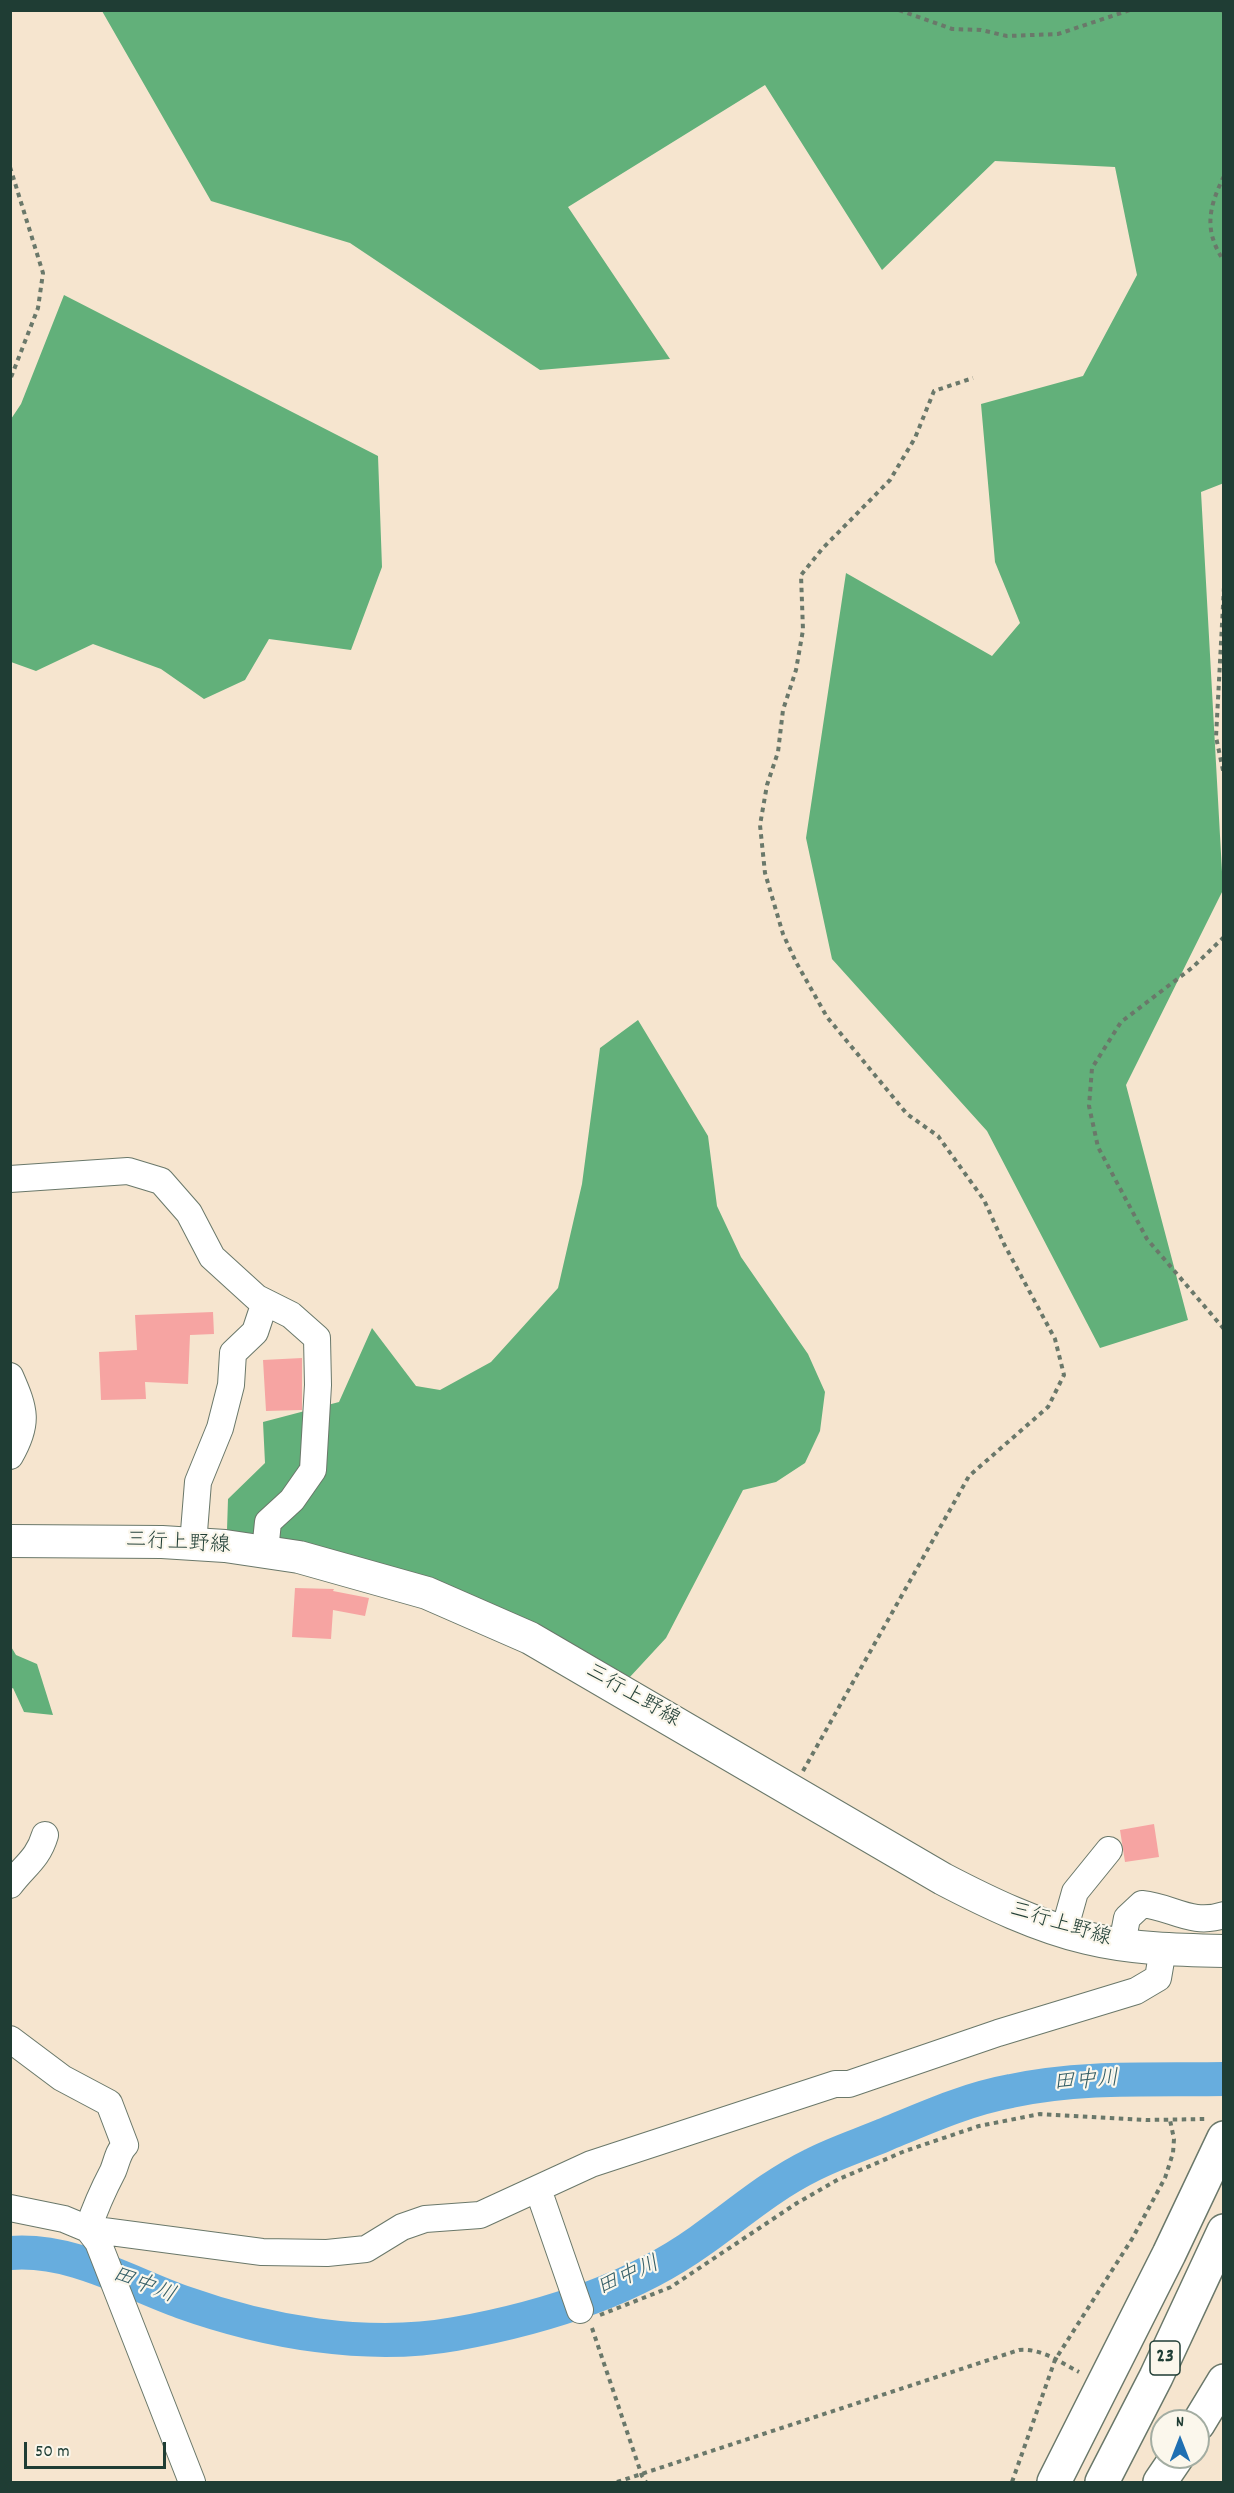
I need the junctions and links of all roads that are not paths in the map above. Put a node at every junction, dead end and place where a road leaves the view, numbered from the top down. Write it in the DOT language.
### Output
graph roads {
  1 [pos="10,1179"];
  2 [pos="265,1302"];
  3 [pos="10,1376"];
  4 [pos="10,1456"];
  5 [pos="10,1541"];
  6 [pos="192,1544"];
  7 [pos="265,1551"];
  8 [pos="45,1835"];
  9 [pos="1109,1850"];
  10 [pos="10,1885"];
  11 [pos="1224,1915"];
  12 [pos="1064,1931"];
  13 [pos="1122,1944"];
  14 [pos="1163,1950"];
  15 [pos="1224,1951"];
  16 [pos="10,2039"];
  17 [pos="1219,2128"];
  18 [pos="538,2189"];
  19 [pos="10,2208"];
  20 [pos="1224,2231"];
  21 [pos="93,2236"];
  22 [pos="584,2315"];
  23 [pos="1224,2381"];
  24 [pos="1207,2409"];
  25 [pos="1169,2469"];
  26 [pos="192,2482"];
  27 [pos="1054,2482"];
  28 [pos="1102,2482"];
  29 [pos="1160,2482"];
  1 -- 2 [label="street"];
  2 -- 6 [label="street"];
  2 -- 7 [label="street"];
  3 -- 4 [label="street"];
  5 -- 6 [label="main road, 三行上野線"];
  6 -- 7 [label="main road, 三行上野線"];
  7 -- 12 [label="main road, 三行上野線"];
  8 -- 10 [label="street"];
  9 -- 12 [label="street"];
  11 -- 13 [label="street"];
  12 -- 13 [label="main road, 三行上野線"];
  13 -- 14 [label="main road, 三行上野線"];
  14 -- 15 [label="main road, 三行上野線"];
  14 -- 18 [label="street"];
  16 -- 21 [label="street"];
  17 -- 27 [label="highway"];
  18 -- 21 [label="street"];
  18 -- 22 [label="street"];
  19 -- 21 [label="street"];
  20 -- 28 [label="highway, 23"];
  21 -- 26 [label="street"];
  23 -- 24 [label="highway"];
  25 -- 29 [label="highway"];
}
